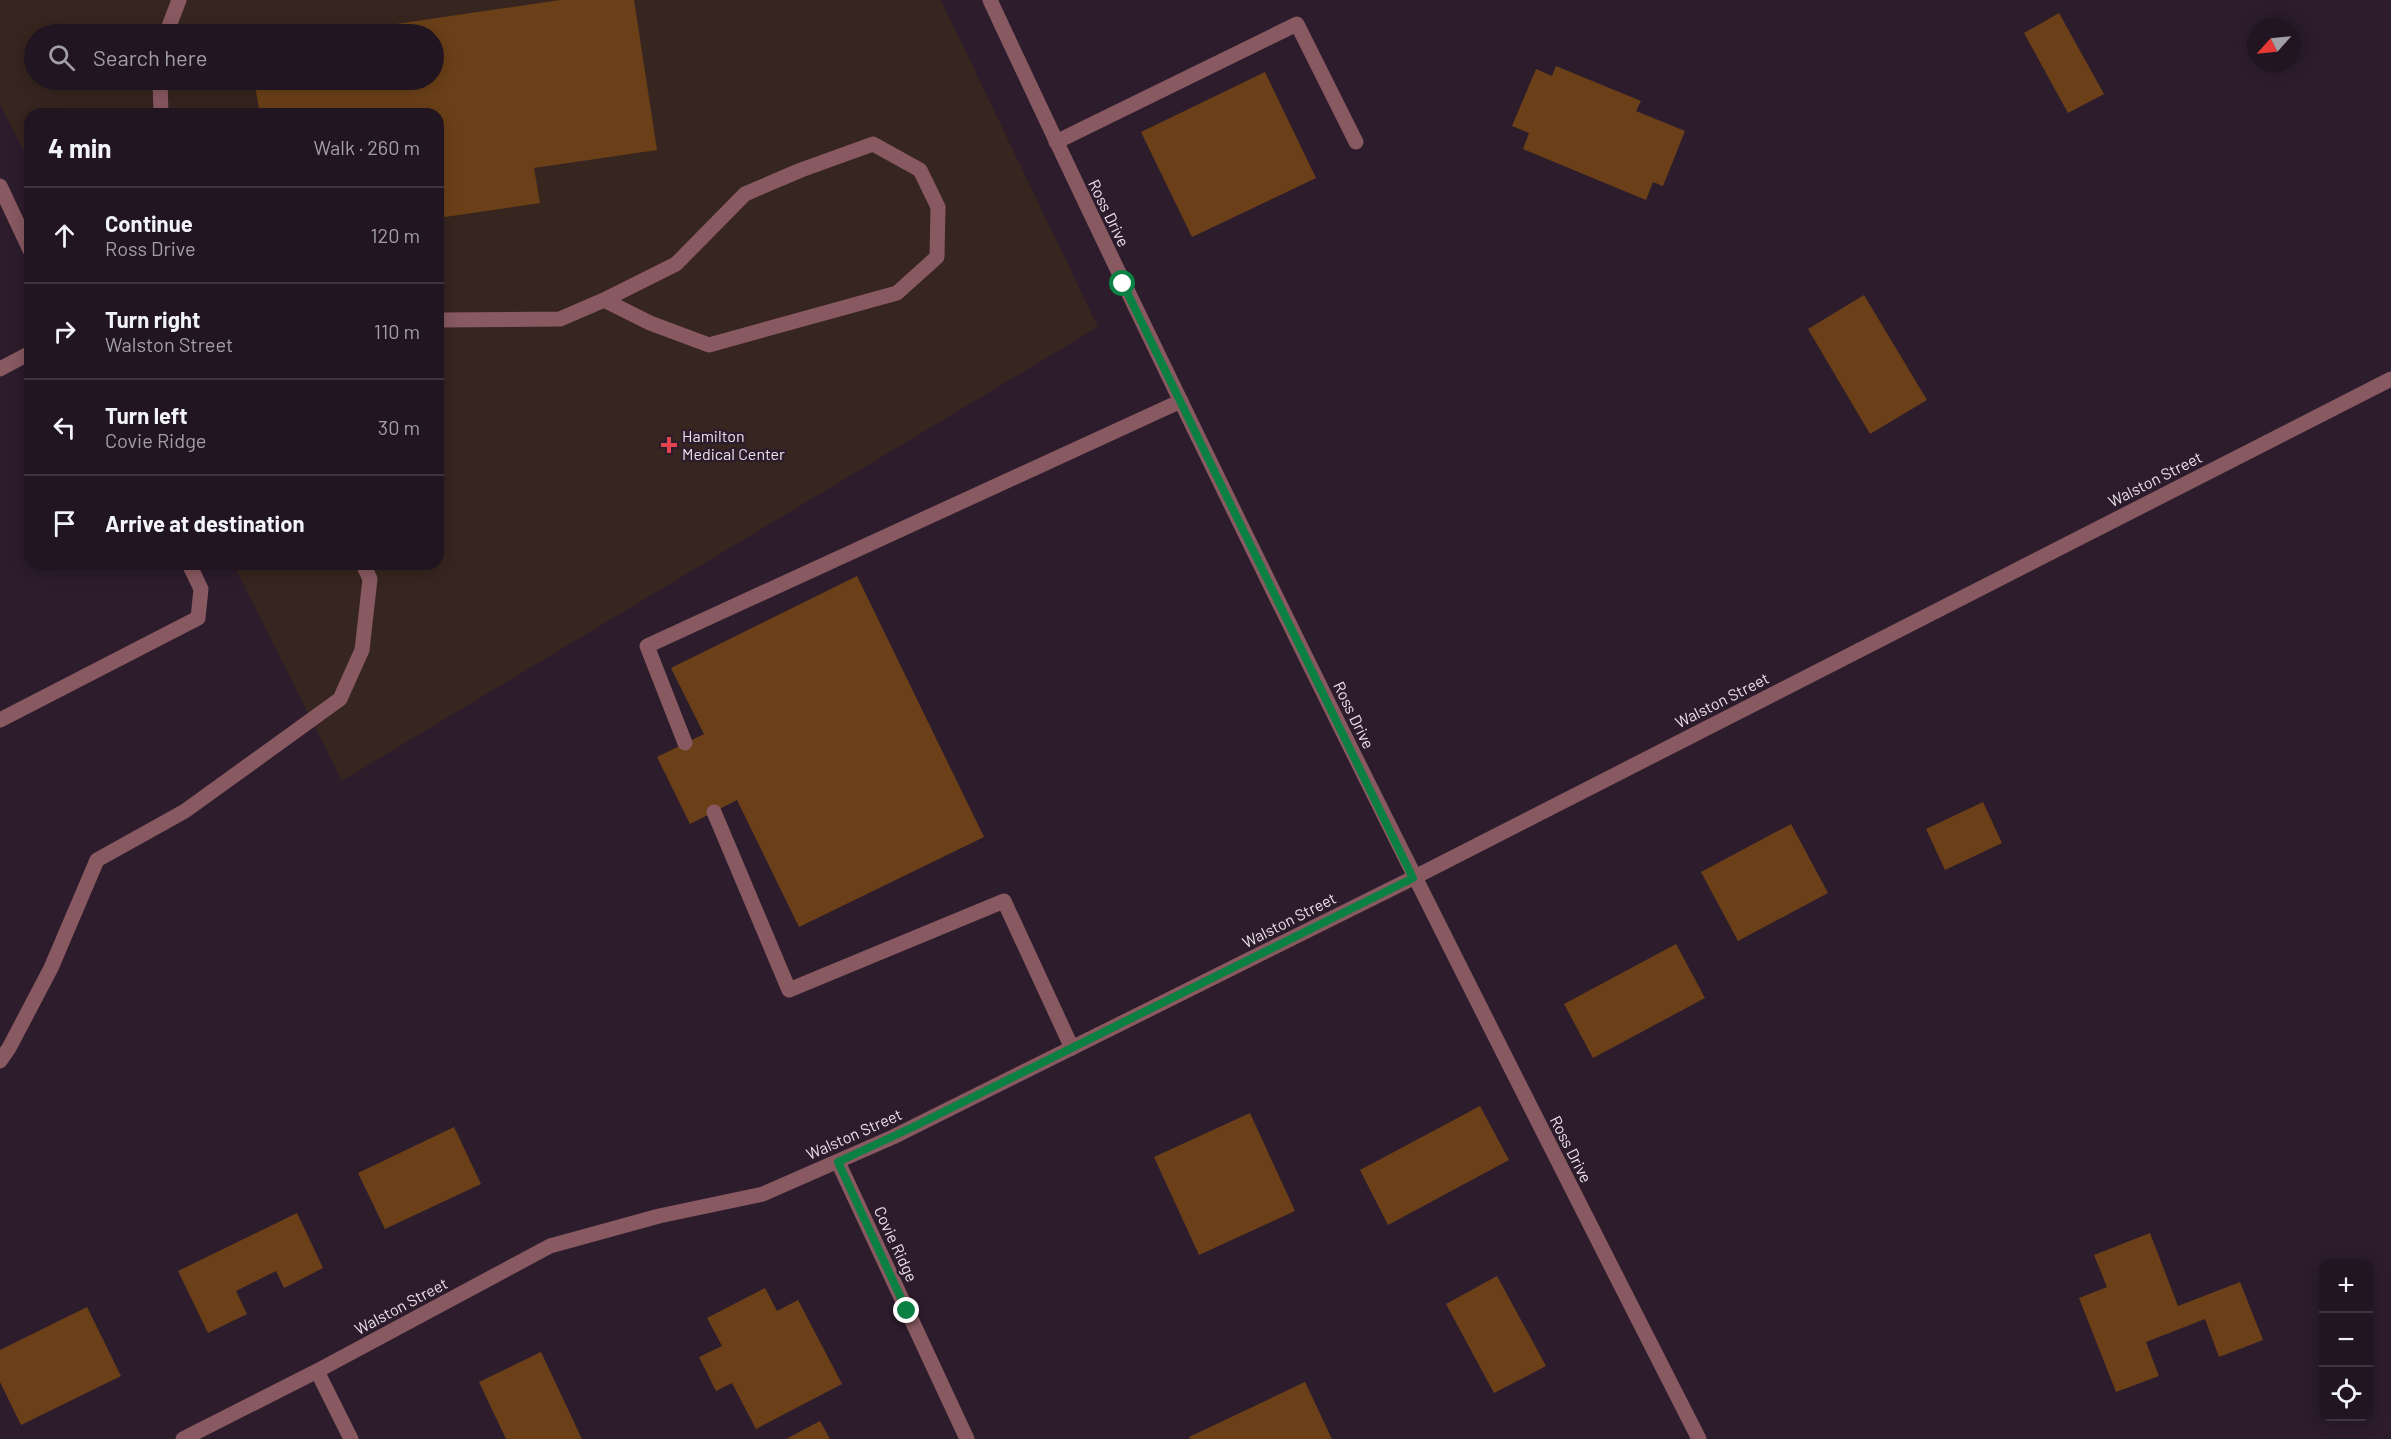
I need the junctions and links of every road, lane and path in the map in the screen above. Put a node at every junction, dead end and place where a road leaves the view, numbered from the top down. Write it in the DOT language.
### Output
graph roads {
  1 [pos="178,0"];
  2 [pos="990,0"];
  3 [pos="170,24"];
  4 [pos="160,90"];
  5 [pos="161,108"];
  6 [pos="1056,142"];
  7 [pos="1356,142"];
  8 [pos="0,186"];
  9 [pos="24,237"];
  10 [pos="604,300"];
  11 [pos="444,320"];
  12 [pos="24,356"];
  13 [pos="0,369"];
  14 [pos="2391,379"];
  15 [pos="1181,401"];
  16 [pos="192,570"];
  17 [pos="366,570"];
  18 [pos="0,720"];
  19 [pos="686,743"];
  20 [pos="714,812"];
  21 [pos="1413,878"];
  22 [pos="1072,1048"];
  23 [pos="0,1061"];
  24 [pos="838,1162"];
  25 [pos="317,1371"];
  26 [pos="183,1439"];
  27 [pos="351,1439"];
  28 [pos="967,1439"];
  29 [pos="1699,1439"];
  1 -- 3 [label="street"];
  2 -- 6 [label="street, Ross Drive"];
  4 -- 5 [label="street"];
  6 -- 7 [label="street"];
  6 -- 15 [label="street, Ross Drive"];
  8 -- 9 [label="street"];
  10 -- 10 [label="street"];
  10 -- 11 [label="street"];
  12 -- 13 [label="street"];
  14 -- 21 [label="street, Walston Street"];
  15 -- 19 [label="street"];
  15 -- 21 [label="street, Ross Drive"];
  16 -- 18 [label="street"];
  17 -- 23 [label="street"];
  20 -- 22 [label="street"];
  21 -- 22 [label="street, Walston Street"];
  21 -- 29 [label="street, Ross Drive"];
  22 -- 24 [label="street, Walston Street"];
  24 -- 25 [label="street, Walston Street"];
  24 -- 28 [label="street, Covie Ridge"];
  25 -- 26 [label="street, Walston Street"];
  25 -- 27 [label="street"];
}
